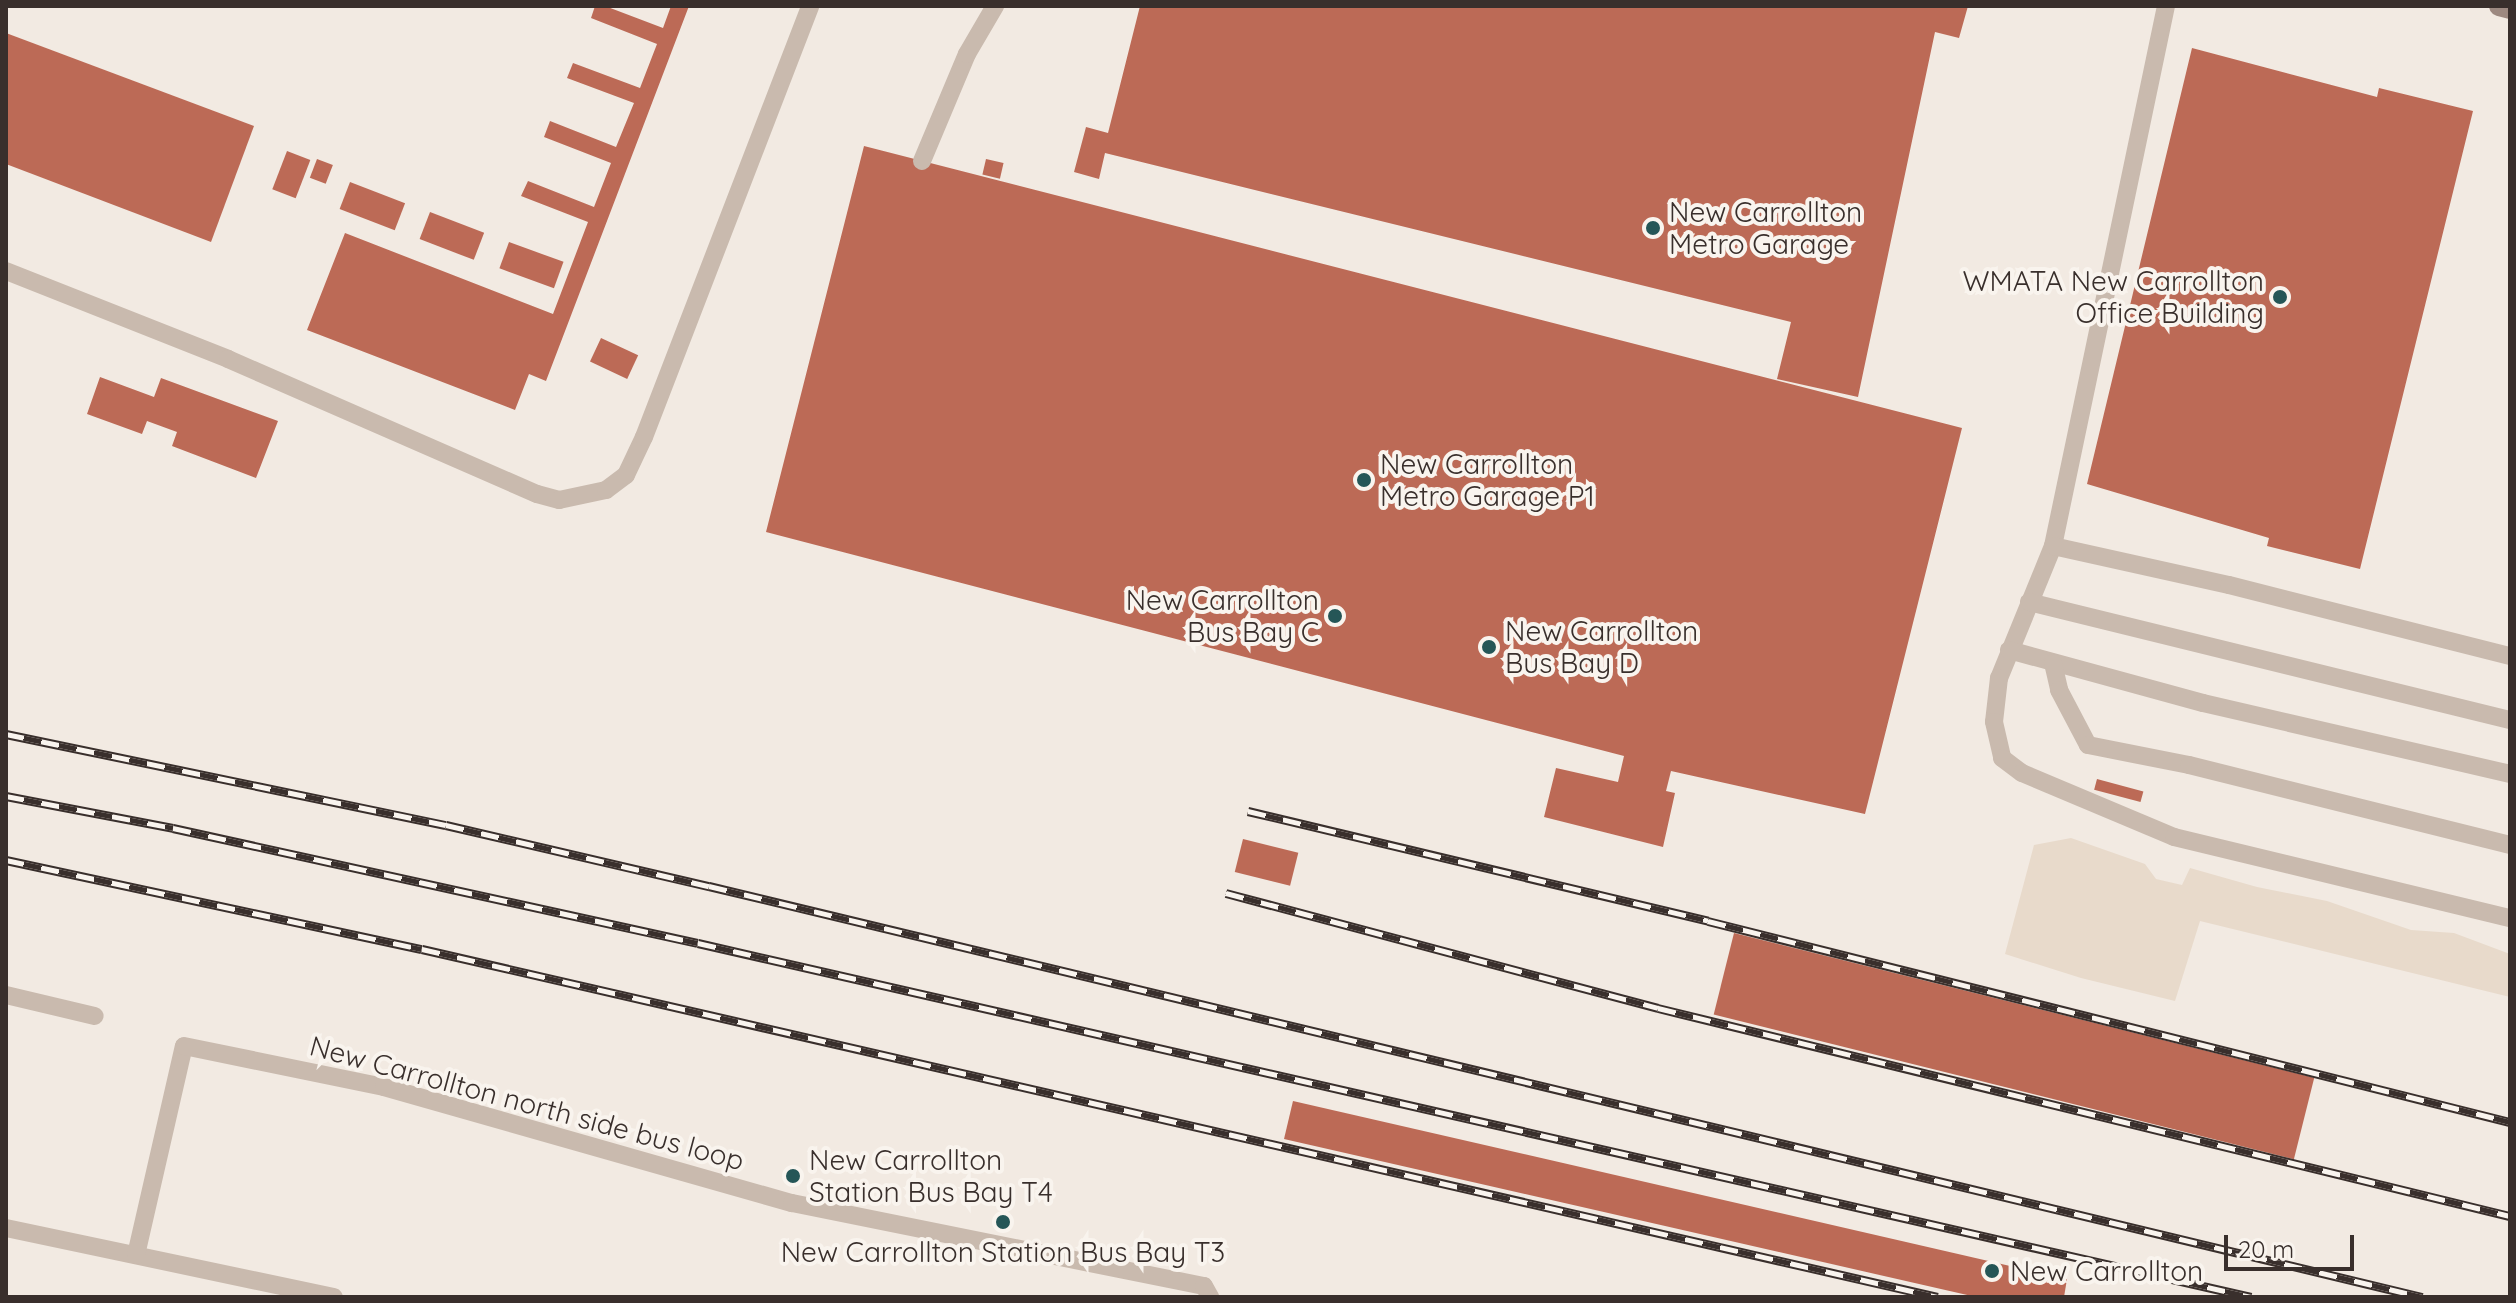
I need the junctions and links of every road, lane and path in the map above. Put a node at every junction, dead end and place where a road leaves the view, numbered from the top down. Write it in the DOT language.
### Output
graph roads {
  1 [pos="810,6"];
  2 [pos="995,6"];
  3 [pos="2166,6"];
  4 [pos="2499,6"];
  5 [pos="2510,9"];
  6 [pos="922,161"];
  7 [pos="6,271"];
  8 [pos="2053,546"];
  9 [pos="2029,602"];
  10 [pos="2009,650"];
  11 [pos="2510,656"];
  12 [pos="2053,663"];
  13 [pos="2510,720"];
  14 [pos="2510,774"];
  15 [pos="2510,845"];
  16 [pos="2510,918"];
  17 [pos="6,995"];
  18 [pos="95,1016"];
  19 [pos="6,1228"];
  20 [pos="136,1255"];
  21 [pos="334,1297"];
  22 [pos="1210,1297"];
  1 -- 7 [label="lane"];
  2 -- 6 [label="lane"];
  3 -- 8 [label="lane"];
  4 -- 5 [label="main road"];
  8 -- 9 [label="lane"];
  8 -- 11 [label="lane"];
  9 -- 10 [label="lane"];
  9 -- 13 [label="lane"];
  10 -- 12 [label="lane"];
  10 -- 16 [label="lane"];
  12 -- 14 [label="lane"];
  12 -- 15 [label="lane"];
  17 -- 18 [label="lane"];
  19 -- 20 [label="lane"];
  20 -- 21 [label="lane"];
  20 -- 22 [label="lane, New Carrollton north side bus loop"];
}
